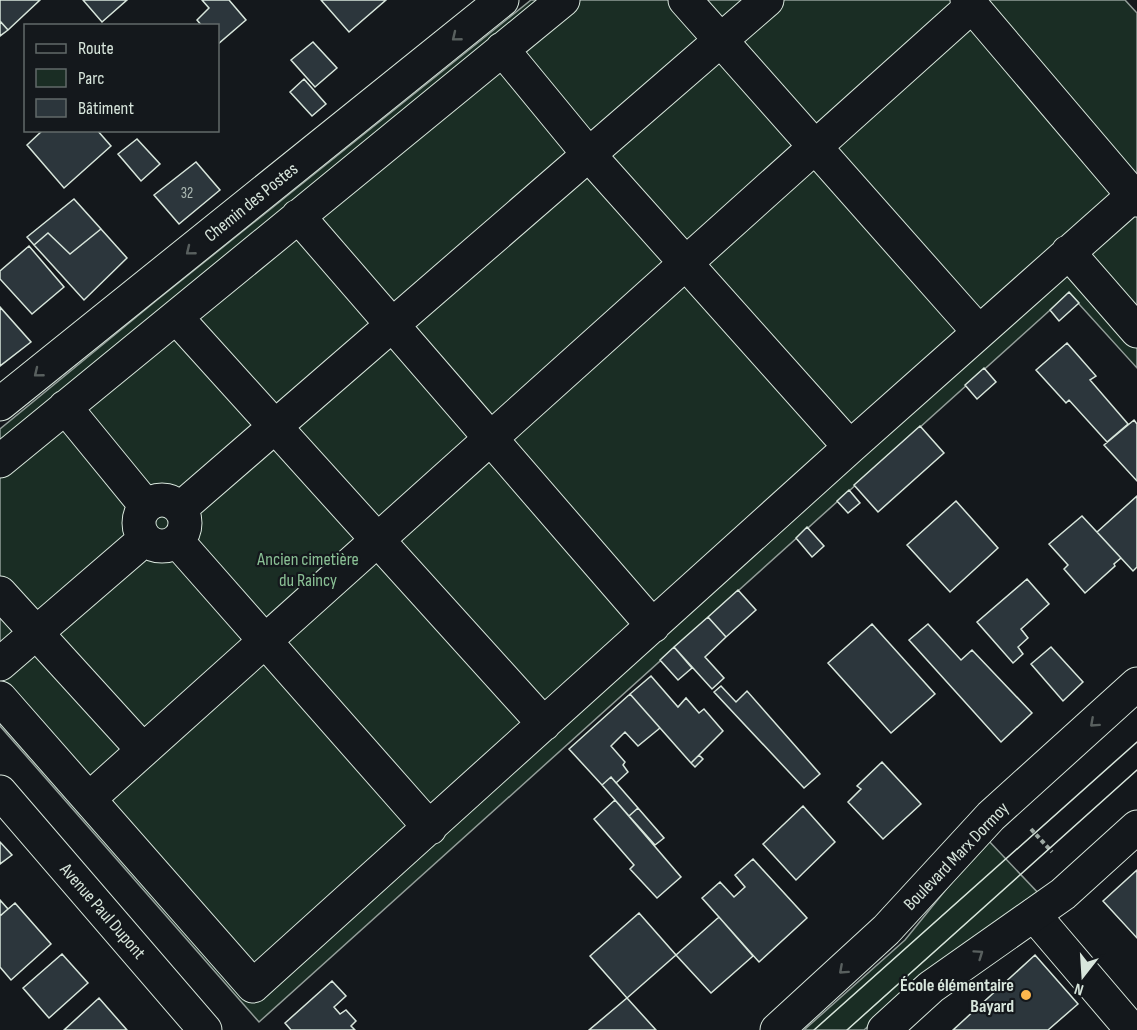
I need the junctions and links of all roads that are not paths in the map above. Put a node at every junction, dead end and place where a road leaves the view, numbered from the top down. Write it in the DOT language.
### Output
graph roads {
  1 [pos="502,0"];
  2 [pos="563,0"];
  3 [pos="685,0"];
  4 [pos="767,0"];
  5 [pos="969,3"];
  6 [pos="721,40"];
  7 [pos="502,49"];
  8 [pos="815,147"];
  9 [pos="590,156"];
  10 [pos="1136,196"];
  11 [pos="298,216"];
  12 [pos="1068,252"];
  13 [pos="685,262"];
  14 [pos="176,317"];
  15 [pos="392,325"];
  16 [pos="1137,331"];
  17 [pos="979,332"];
  18 [pos="0,404"];
  19 [pos="65,407"];
  20 [pos="275,427"];
  21 [pos="490,438"];
  22 [pos="850,447"];
  23 [pos="0,461"];
  24 [pos="146,506"];
  25 [pos="181,508"];
  26 [pos="145,540"];
  27 [pos="377,540"];
  28 [pos="177,541"];
  29 [pos="0,592"];
  30 [pos="653,626"];
  31 [pos="36,633"];
  32 [pos="265,641"];
  33 [pos="0,664"];
  34 [pos="1137,684"];
  35 [pos="0,698"];
  36 [pos="544,724"];
  37 [pos="143,750"];
  38 [pos="0,792"];
  39 [pos="89,799"];
  40 [pos="1137,827"];
  41 [pos="430,828"];
  42 [pos="1034,915"];
  43 [pos="205,1030"];
  44 [pos="777,1030"];
  45 [pos="884,1030"];
  46 [pos="1132,1030"];
  1 -- 18 [label="street, Chemin des Postes, one-way"];
  2 -- 7 [label="street"];
  3 -- 6 [label="street"];
  4 -- 6 [label="street"];
  5 -- 8 [label="street"];
  5 -- 10 [label="street"];
  6 -- 8 [label="street"];
  6 -- 9 [label="street"];
  7 -- 9 [label="street"];
  7 -- 11 [label="street"];
  8 -- 13 [label="street"];
  8 -- 17 [label="street"];
  9 -- 13 [label="street"];
  9 -- 15 [label="street"];
  10 -- 12 [label="street"];
  11 -- 14 [label="street"];
  11 -- 15 [label="street"];
  12 -- 16 [label="street"];
  12 -- 17 [label="street"];
  13 -- 21 [label="street"];
  13 -- 22 [label="street"];
  14 -- 19 [label="street"];
  14 -- 20 [label="street"];
  15 -- 20 [label="street"];
  15 -- 21 [label="street"];
  17 -- 22 [label="street"];
  19 -- 23 [label="street"];
  19 -- 24 [label="street"];
  20 -- 25 [label="street"];
  20 -- 27 [label="street"];
  21 -- 27 [label="street"];
  21 -- 30 [label="street"];
  22 -- 30 [label="street"];
  24 -- 25 [label="street"];
  24 -- 26 [label="street"];
  25 -- 28 [label="street"];
  26 -- 28 [label="street"];
  26 -- 31 [label="street"];
  27 -- 32 [label="street"];
  27 -- 36 [label="street"];
  28 -- 32 [label="street"];
  29 -- 31 [label="street"];
  30 -- 36 [label="street"];
  31 -- 33 [label="street"];
  31 -- 37 [label="street"];
  32 -- 37 [label="street"];
  32 -- 41 [label="street"];
  34 -- 44 [label="street, Boulevard Marx Dormoy, one-way"];
  35 -- 39 [label="street"];
  36 -- 41 [label="street"];
  37 -- 39 [label="street"];
  38 -- 43 [label="street, Avenue Paul Dupont"];
  39 -- 41 [label="street"];
  40 -- 42 [label="street"];
  45 -- 42 [label="street, one-way"];
  42 -- 46 [label="street"];
}
